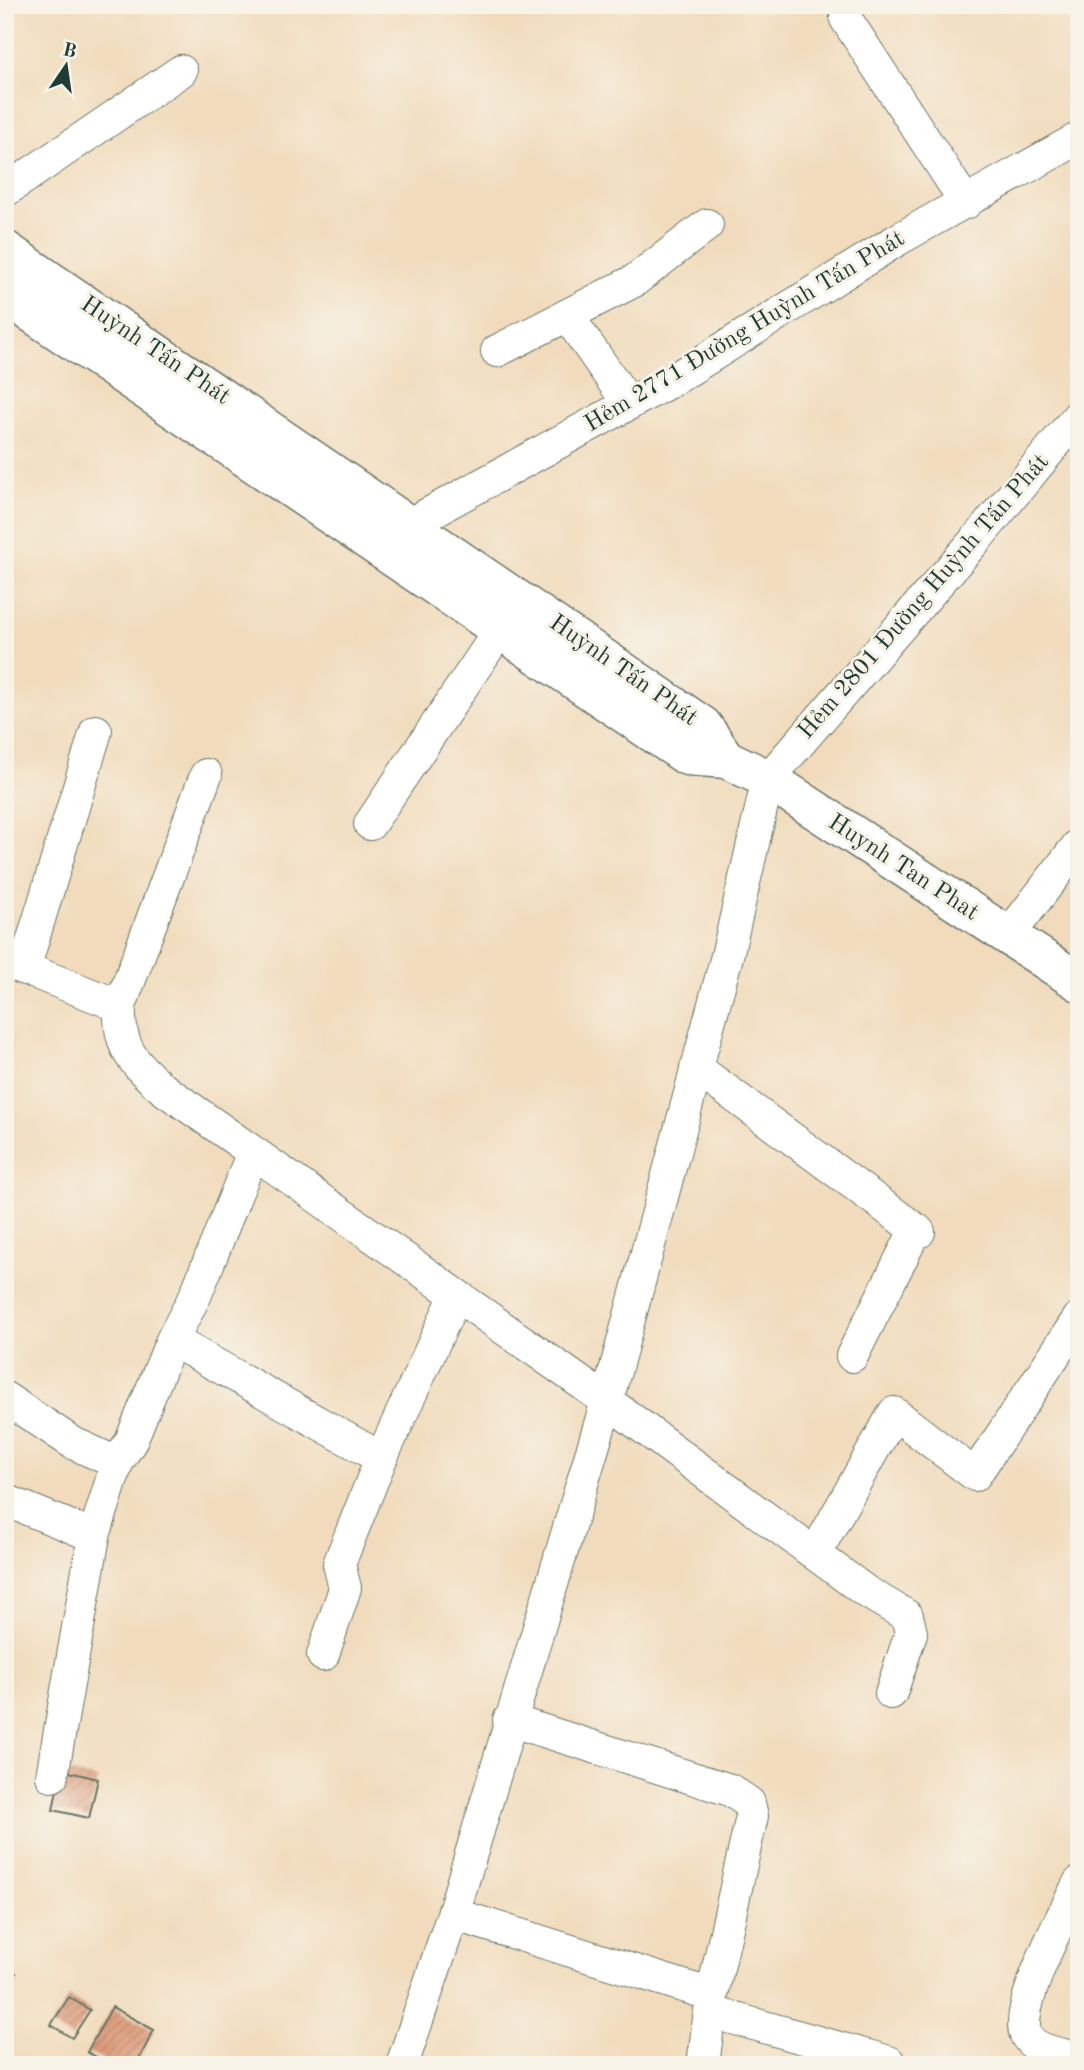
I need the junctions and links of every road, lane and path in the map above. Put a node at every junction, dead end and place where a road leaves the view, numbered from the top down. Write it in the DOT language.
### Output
graph roads {
  1 [pos="846,19"];
  2 [pos="181,71"];
  3 [pos="1079,138"];
  4 [pos="5,191"];
  5 [pos="966,203"];
  6 [pos="707,225"];
  7 [pos="5,250"];
  8 [pos="5,295"];
  9 [pos="567,315"];
  10 [pos="496,351"];
  11 [pos="629,404"];
  12 [pos="1079,415"];
  13 [pos="410,524"];
  14 [pos="500,630"];
  15 [pos="96,732"];
  16 [pos="726,759"];
  17 [pos="206,775"];
  18 [pos="768,779"];
  19 [pos="370,824"];
  20 [pos="1079,844"];
  21 [pos="1008,936"];
  22 [pos="14,965"];
  23 [pos="1079,982"];
  24 [pos="120,1006"];
  25 [pos="696,1068"];
  26 [pos="253,1152"];
  27 [pos="456,1295"];
  28 [pos="1075,1333"];
  29 [pos="172,1340"];
  30 [pos="852,1356"];
  31 [pos="5,1398"];
  32 [pos="607,1401"];
  33 [pos="380,1461"];
  34 [pos="117,1463"];
  35 [pos="5,1500"];
  36 [pos="94,1536"];
  37 [pos="815,1554"];
  38 [pos="323,1655"];
  39 [pos="891,1693"];
  40 [pos="509,1720"];
  41 [pos="52,1776"];
  42 [pos="1079,1883"];
  43 [pos="453,1914"];
  44 [pos="712,2004"];
  45 [pos="1079,2058"];
  46 [pos="889,2062"];
  47 [pos="402,2065"];
  48 [pos="702,2065"];
  1 -- 5 [label="street"];
  2 -- 4 [label="street"];
  3 -- 5 [label="street, Hẻm 2771 Đường Huỳnh Tấn Phát"];
  5 -- 11 [label="street, Hẻm 2771 Đường Huỳnh Tấn Phát"];
  6 -- 9 [label="street"];
  7 -- 13 [label="main road, Huỳnh Tấn Phát"];
  8 -- 14 [label="main road, Huỳnh Tấn Phát"];
  9 -- 10 [label="street"];
  9 -- 11 [label="street"];
  11 -- 13 [label="street, Hẻm 2771 Đường Huỳnh Tấn Phát"];
  12 -- 18 [label="street, Hẻm 2801 Đường Huỳnh Tấn Phát"];
  13 -- 16 [label="main road, Huỳnh Tấn Phát"];
  14 -- 16 [label="main road, Huỳnh Tấn Phát"];
  14 -- 19 [label="street"];
  15 -- 22 [label="street"];
  16 -- 18 [label="main road, Huynh Tan Phat"];
  17 -- 24 [label="street"];
  18 -- 21 [label="main road, Huynh Tan Phat"];
  18 -- 25 [label="street"];
  20 -- 21 [label="street"];
  21 -- 23 [label="main road, Huynh Tan Phat"];
  22 -- 24 [label="street"];
  24 -- 26 [label="street"];
  25 -- 30 [label="street"];
  25 -- 32 [label="street"];
  26 -- 27 [label="street"];
  26 -- 29 [label="street"];
  27 -- 32 [label="street"];
  27 -- 33 [label="street"];
  28 -- 37 [label="street"];
  29 -- 33 [label="street"];
  29 -- 34 [label="street"];
  31 -- 34 [label="street"];
  32 -- 37 [label="street"];
  32 -- 40 [label="street"];
  33 -- 38 [label="street"];
  34 -- 36 [label="street"];
  35 -- 36 [label="street"];
  36 -- 41 [label="street"];
  37 -- 39 [label="street"];
  40 -- 43 [label="street"];
  40 -- 44 [label="street"];
  42 -- 45 [label="street"];
  43 -- 44 [label="street"];
  43 -- 47 [label="street"];
  44 -- 46 [label="street"];
  44 -- 48 [label="street"];
}
